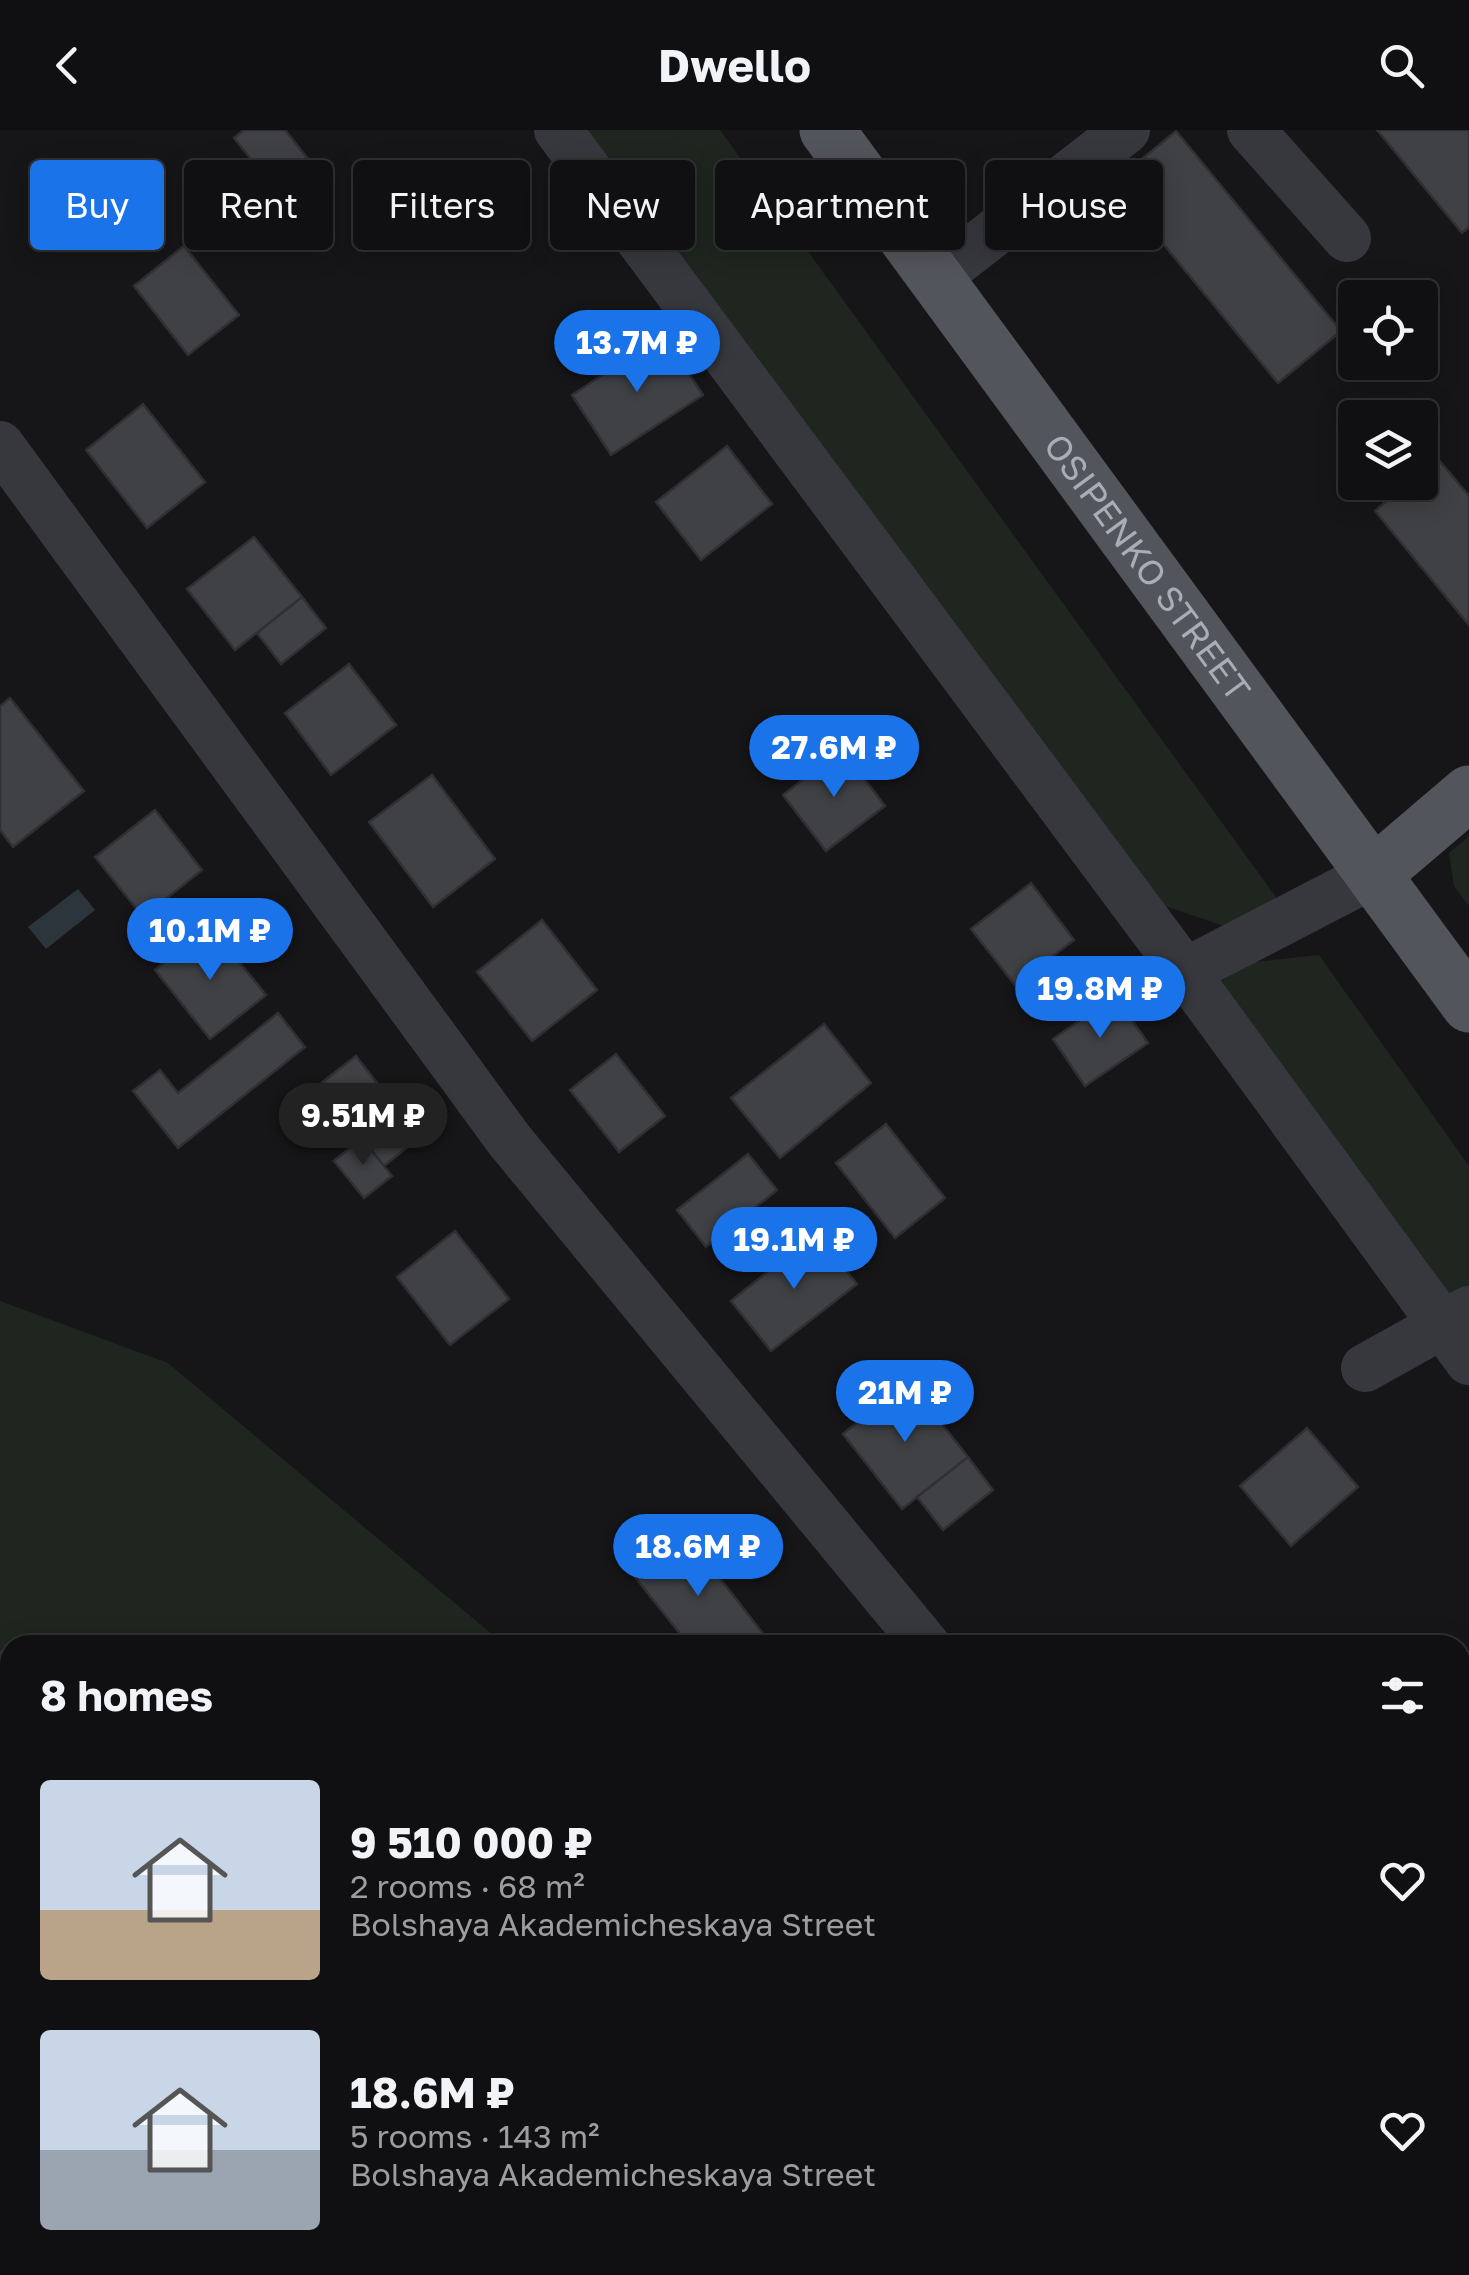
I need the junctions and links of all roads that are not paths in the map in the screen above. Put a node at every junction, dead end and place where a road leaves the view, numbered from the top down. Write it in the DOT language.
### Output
graph roads {
  1 [pos="558,130"];
  2 [pos="827,130"];
  3 [pos="1126,130"];
  4 [pos="1250,130"];
  5 [pos="1347,238"];
  6 [pos="936,278"];
  7 [pos="0,445"];
  8 [pos="1469,793"];
  9 [pos="1374,874"];
  10 [pos="1185,972"];
  11 [pos="1469,1005"];
  12 [pos="1460,1332"];
  13 [pos="1365,1368"];
  14 [pos="918,1635"];
  1 -- 10 [label="street"];
  2 -- 6 [label="main road, OSIPENKO STREET"];
  3 -- 6 [label="street"];
  4 -- 5 [label="street"];
  6 -- 9 [label="main road, OSIPENKO STREET"];
  7 -- 14 [label="street"];
  8 -- 9 [label="main road"];
  9 -- 10 [label="street"];
  9 -- 11 [label="main road, OSIPENKO STREET"];
  10 -- 12 [label="street"];
  12 -- 13 [label="street"];
}
